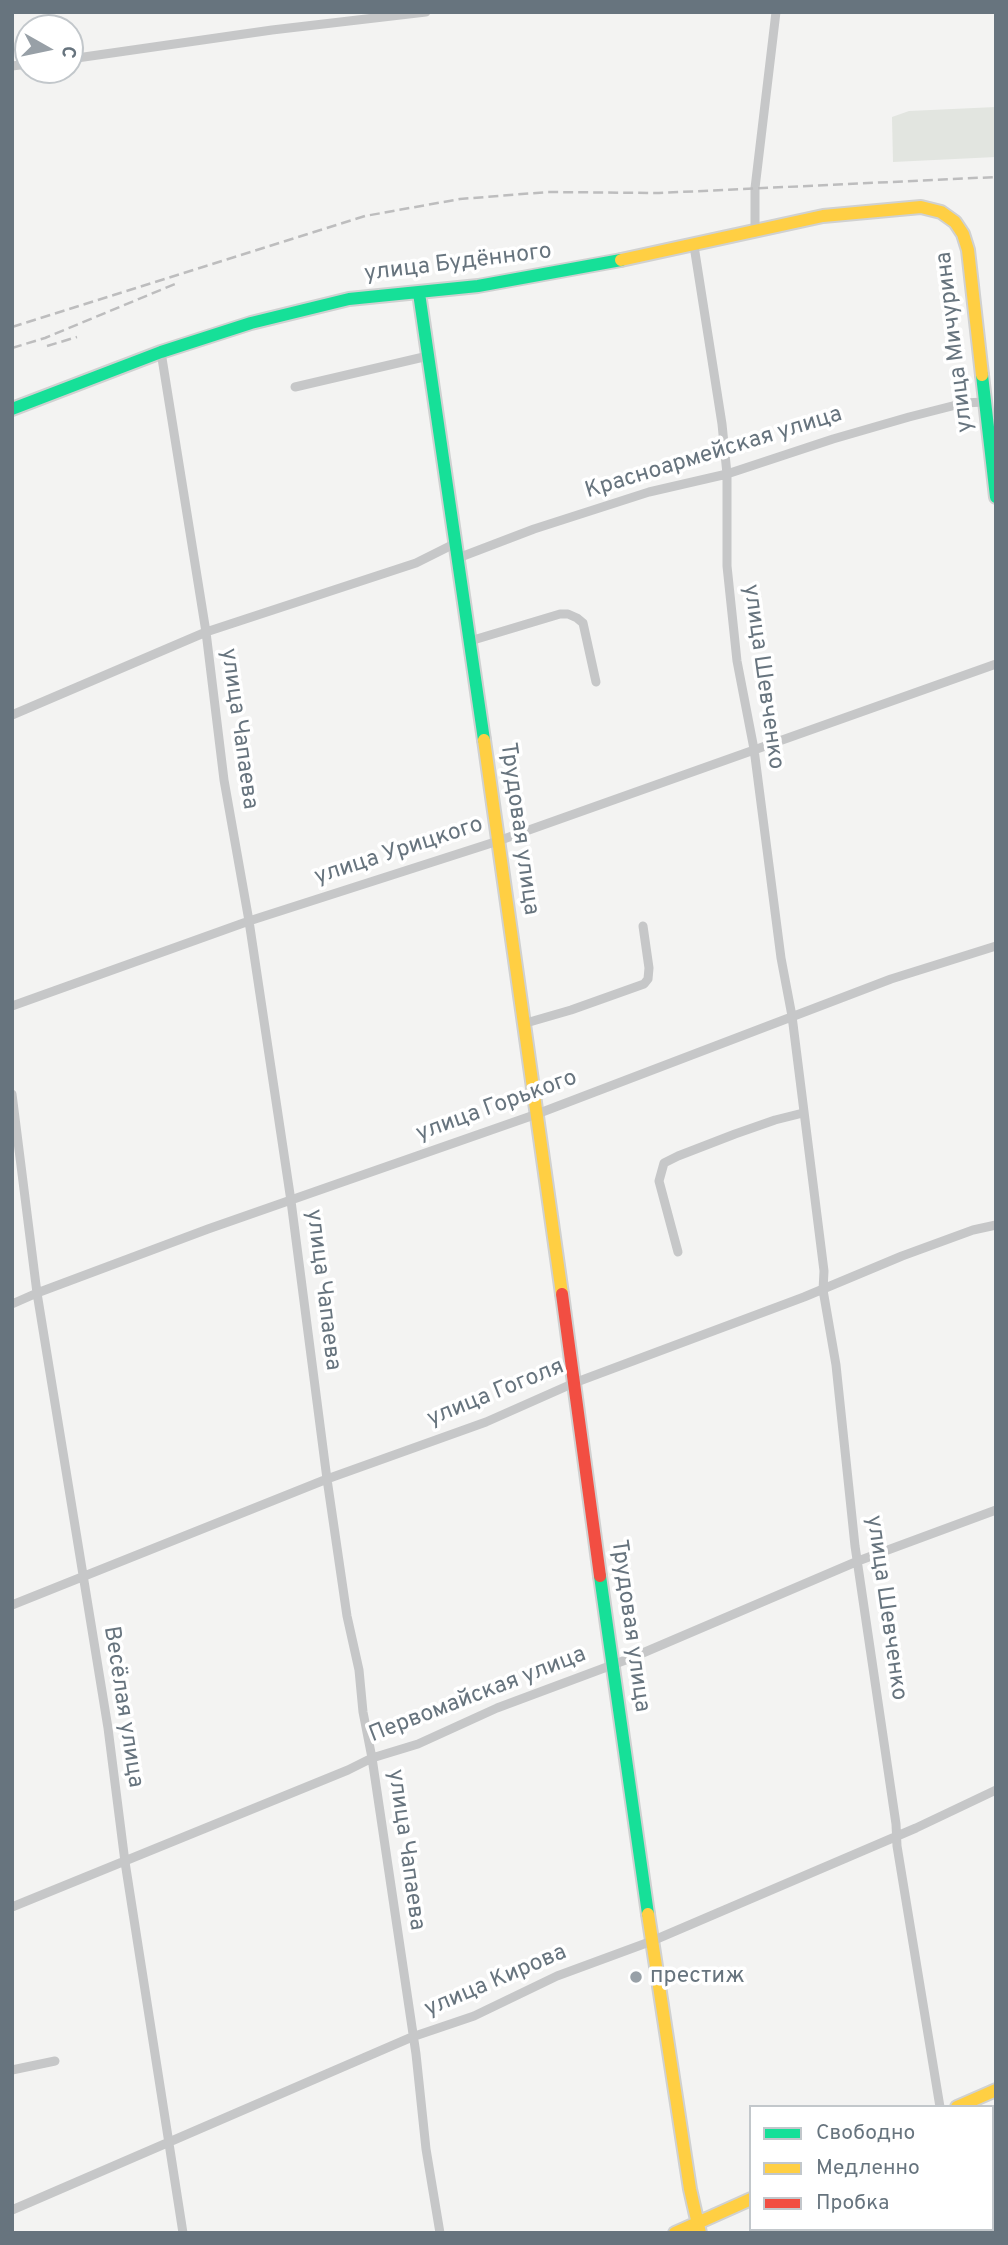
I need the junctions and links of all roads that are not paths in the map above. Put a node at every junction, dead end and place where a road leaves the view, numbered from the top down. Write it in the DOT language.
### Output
graph roads {
  1 [pos="426,12"];
  2 [pos="776,12"];
  3 [pos="84,57"];
  4 [pos="921,207"];
  5 [pos="755,232"];
  6 [pos="694,246"];
  7 [pos="419,293"];
  8 [pos="161,352"];
  9 [pos="428,356"];
  10 [pos="295,387"];
  11 [pos="984,401"];
  12 [pos="12,410"];
  13 [pos="727,474"];
  14 [pos="996,497"];
  15 [pos="456,543"];
  16 [pos="458,558"];
  17 [pos="205,632"];
  18 [pos="470,640"];
  19 [pos="996,664"];
  20 [pos="596,682"];
  21 [pos="12,715"];
  22 [pos="754,749"];
  23 [pos="498,841"];
  24 [pos="249,921"];
  25 [pos="643,926"];
  26 [pos="996,946"];
  27 [pos="12,1006"];
  28 [pos="792,1016"];
  29 [pos="526,1023"];
  30 [pos="12,1094"];
  31 [pos="803,1113"];
  32 [pos="537,1114"];
  33 [pos="24,1186"];
  34 [pos="12,1190"];
  35 [pos="291,1201"];
  36 [pos="996,1225"];
  37 [pos="678,1252"];
  38 [pos="823,1290"];
  39 [pos="37,1293"];
  40 [pos="12,1304"];
  41 [pos="574,1383"];
  42 [pos="327,1479"];
  43 [pos="996,1510"];
  44 [pos="858,1560"];
  45 [pos="83,1575"];
  46 [pos="12,1605"];
  47 [pos="612,1665"];
  48 [pos="372,1758"];
  49 [pos="996,1790"];
  50 [pos="897,1835"];
  51 [pos="125,1862"];
  52 [pos="13,1904"];
  53 [pos="652,1941"];
  54 [pos="412,2037"];
  55 [pos="55,2062"];
  56 [pos="12,2070"];
  57 [pos="996,2090"];
  58 [pos="940,2105"];
  59 [pos="962,2105"];
  60 [pos="168,2141"];
  61 [pos="749,2200"];
  62 [pos="12,2210"];
  63 [pos="699,2228"];
  64 [pos="184,2233"];
  65 [pos="440,2233"];
  66 [pos="675,2233"];
  1 -- 3 [label="street"];
  2 -- 5 [label="street"];
  4 -- 5 [label="street, улица Будённого"];
  4 -- 11 [label="street, улица Мичурина"];
  5 -- 6 [label="street, улица Будённого"];
  6 -- 7 [label="street, улица Будённого"];
  6 -- 13 [label="street, улица Шевченко"];
  7 -- 8 [label="street, улица Будённого"];
  7 -- 9 [label="street, Трудовая улица"];
  8 -- 12 [label="street, улица Будённого"];
  8 -- 17 [label="street, улица Чапаева"];
  9 -- 10 [label="street"];
  9 -- 15 [label="street, Трудовая улица"];
  11 -- 13 [label="street, Красноармейская улица"];
  11 -- 14 [label="street, улица Мичурина"];
  13 -- 16 [label="street, Красноармейская улица"];
  13 -- 22 [label="street, улица Шевченко"];
  15 -- 16 [label="street, Трудовая улица"];
  15 -- 17 [label="street"];
  16 -- 18 [label="street, Трудовая улица"];
  17 -- 21 [label="street"];
  17 -- 24 [label="street, улица Чапаева"];
  18 -- 20 [label="street"];
  18 -- 23 [label="street, Трудовая улица"];
  19 -- 22 [label="street, улица Урицкого"];
  22 -- 23 [label="street, улица Урицкого"];
  22 -- 28 [label="street, улица Шевченко"];
  23 -- 24 [label="street, улица Урицкого"];
  23 -- 29 [label="street, Трудовая улица"];
  24 -- 27 [label="street, улица Урицкого"];
  24 -- 35 [label="street, улица Чапаева"];
  25 -- 29 [label="street"];
  26 -- 28 [label="street, улица Горького"];
  28 -- 31 [label="street, улица Шевченко"];
  28 -- 32 [label="street, улица Горького"];
  29 -- 32 [label="street, Трудовая улица"];
  30 -- 33 [label="street, Весёлая улица"];
  31 -- 37 [label="street"];
  31 -- 38 [label="street, улица Шевченко"];
  32 -- 35 [label="street, улица Горького"];
  32 -- 41 [label="street, Трудовая улица"];
  33 -- 34 [label="street"];
  33 -- 39 [label="street, Весёлая улица"];
  35 -- 39 [label="street, улица Горького"];
  35 -- 42 [label="street, улица Чапаева"];
  36 -- 38 [label="street, улица Гоголя"];
  38 -- 41 [label="street, улица Гоголя"];
  38 -- 44 [label="street, улица Шевченко"];
  39 -- 40 [label="street, улица Горького"];
  39 -- 45 [label="street, Весёлая улица"];
  41 -- 42 [label="street, улица Гоголя"];
  41 -- 47 [label="street, Трудовая улица"];
  42 -- 45 [label="street, улица Гоголя"];
  42 -- 48 [label="street, улица Чапаева"];
  43 -- 44 [label="street, Первомайская улица"];
  44 -- 47 [label="street, Первомайская улица"];
  44 -- 50 [label="street, улица Шевченко"];
  45 -- 46 [label="street, улица Гоголя"];
  45 -- 51 [label="street, Весёлая улица"];
  47 -- 48 [label="street, Первомайская улица"];
  47 -- 53 [label="street, Трудовая улица"];
  48 -- 51 [label="street, Первомайская улица"];
  48 -- 54 [label="street, улица Чапаева"];
  49 -- 50 [label="street, улица Кирова"];
  50 -- 53 [label="street, улица Кирова"];
  50 -- 58 [label="street, улица Шевченко"];
  51 -- 52 [label="street, Первомайская улица"];
  51 -- 60 [label="street, Весёлая улица"];
  53 -- 54 [label="street, улица Кирова"];
  53 -- 63 [label="street, Трудовая улица"];
  54 -- 60 [label="street, улица Кирова"];
  54 -- 65 [label="street, улица Чапаева"];
  55 -- 56 [label="street"];
  57 -- 59 [label="street"];
  60 -- 62 [label="street, улица Кирова"];
  60 -- 64 [label="street, Весёлая улица"];
  61 -- 63 [label="street"];
  63 -- 66 [label="street"];
}
